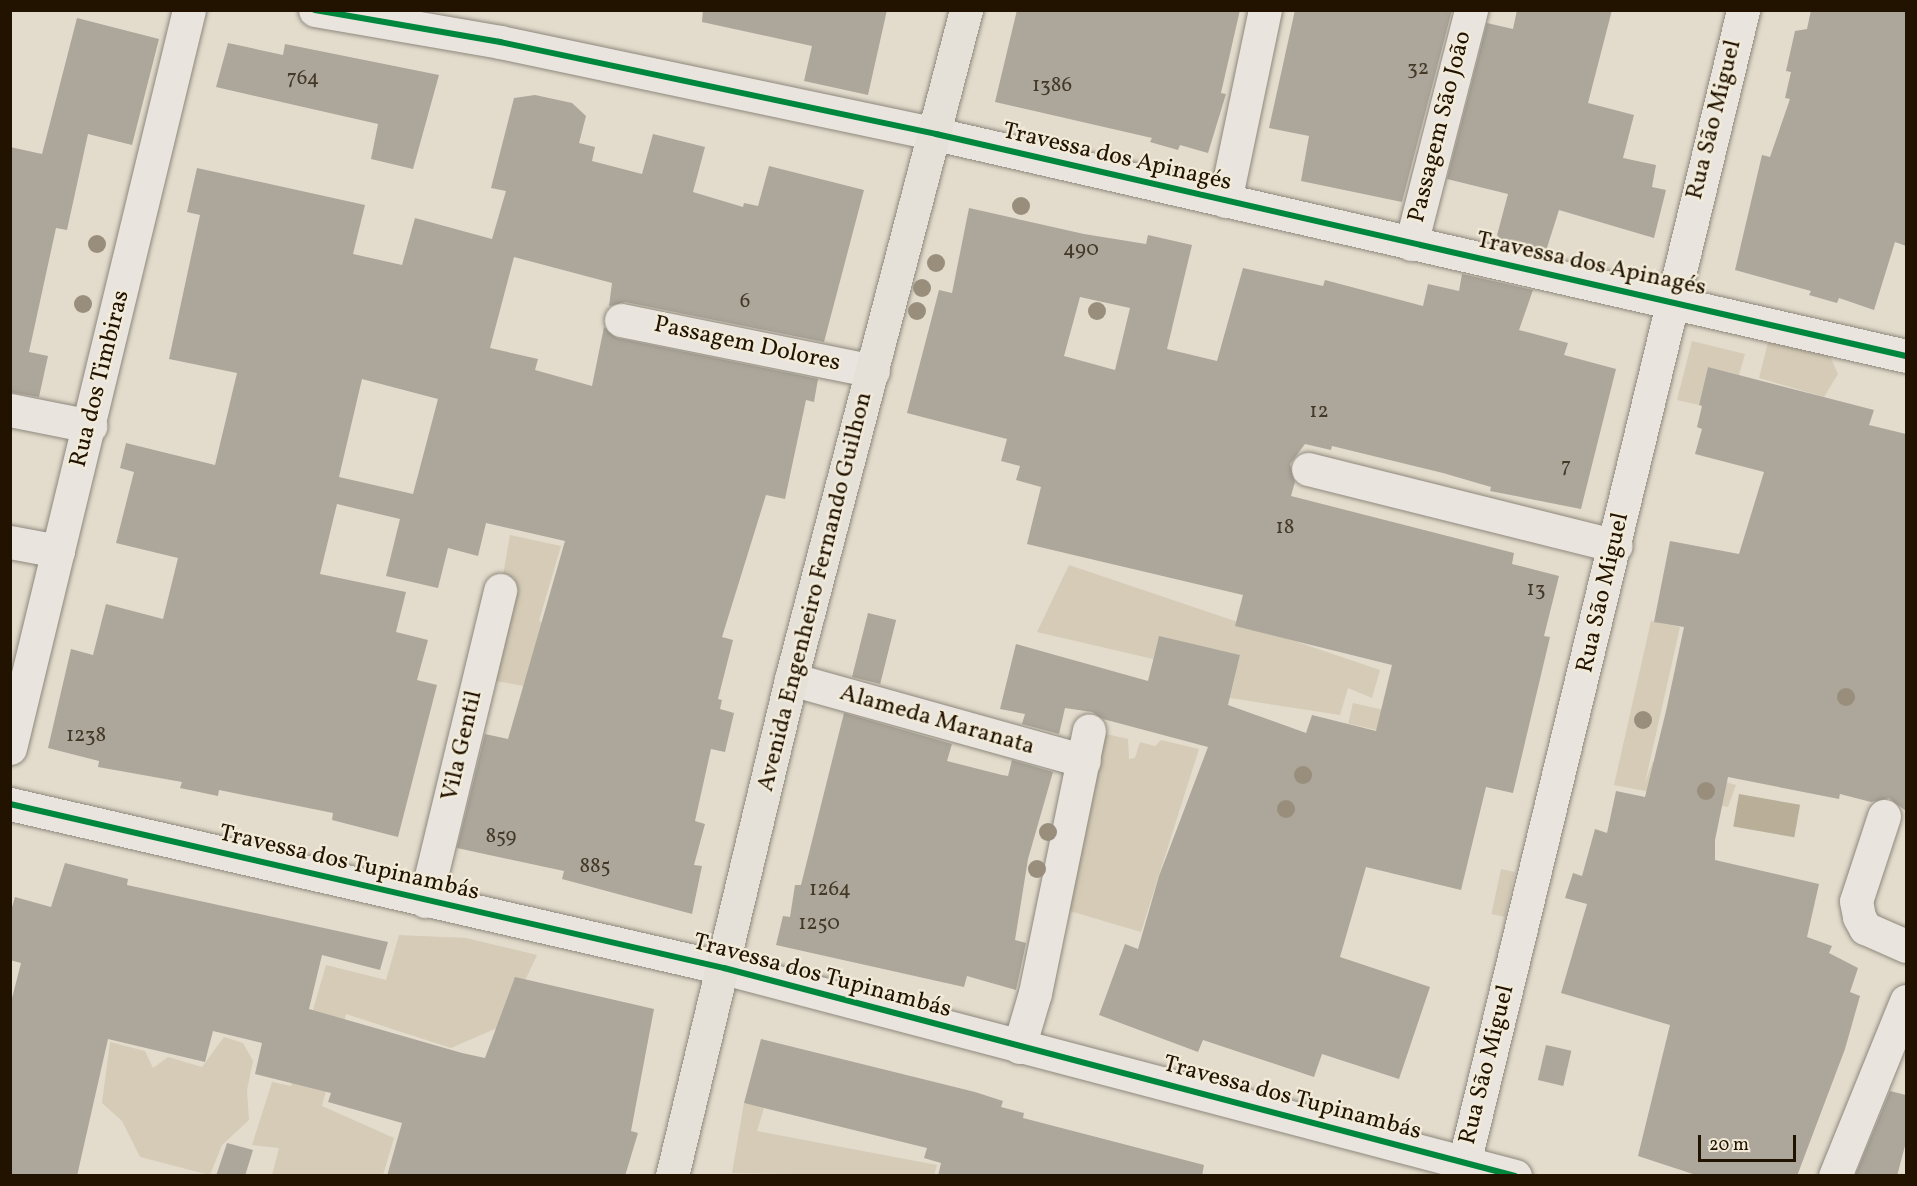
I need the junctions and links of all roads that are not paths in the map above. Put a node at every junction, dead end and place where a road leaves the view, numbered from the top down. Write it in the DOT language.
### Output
graph roads {
  1 [pos="189,10"];
  2 [pos="315,10"];
  3 [pos="966,10"];
  4 [pos="1265,10"];
  5 [pos="1471,10"];
  6 [pos="1743,10"];
  7 [pos="936,134"];
  8 [pos="1224,201"];
  9 [pos="1411,244"];
  10 [pos="1670,300"];
  11 [pos="621,320"];
  12 [pos="1906,356"];
  13 [pos="873,370"];
  14 [pos="10,410"];
  15 [pos="90,426"];
  16 [pos="1308,469"];
  17 [pos="10,542"];
  18 [pos="1616,546"];
  19 [pos="58,551"];
  20 [pos="500,590"];
  21 [pos="791,679"];
  22 [pos="10,747"];
  23 [pos="10,804"];
  24 [pos="1884,816"];
  25 [pos="424,901"];
  26 [pos="1906,946"];
  27 [pos="724,968"];
  28 [pos="1906,1001"];
  29 [pos="1018,1047"];
  30 [pos="1463,1169"];
  31 [pos="672,1176"];
  32 [pos="1515,1176"];
  33 [pos="1834,1176"];
  1 -- 15 [label="street, Rua dos Timbiras"];
  2 -- 7 [label="street, Travessa dos Apinagés"];
  3 -- 7 [label="main road, Avenida Engenheiro Fernando Guilhon"];
  4 -- 8 [label="street"];
  5 -- 9 [label="street, Passagem São João"];
  6 -- 10 [label="street, Rua São Miguel"];
  7 -- 8 [label="street, Travessa dos Apinagés"];
  7 -- 13 [label="main road, Avenida Engenheiro Fernando Guilhon"];
  8 -- 9 [label="street, Travessa dos Apinagés"];
  9 -- 10 [label="street, Travessa dos Apinagés"];
  10 -- 12 [label="street, Travessa dos Apinagés"];
  10 -- 18 [label="street, Rua São Miguel"];
  11 -- 13 [label="street, Passagem Dolores"];
  13 -- 21 [label="main road, Avenida Engenheiro Fernando Guilhon"];
  14 -- 15 [label="street"];
  15 -- 19 [label="street, Rua dos Timbiras"];
  16 -- 18 [label="street"];
  17 -- 19 [label="street"];
  18 -- 30 [label="street, Rua São Miguel"];
  19 -- 22 [label="street, Rua dos Timbiras"];
  20 -- 25 [label="street, Vila Gentil"];
  21 -- 27 [label="main road, Avenida Engenheiro Fernando Guilhon"];
  21 -- 29 [label="street, Alameda Maranata"];
  23 -- 25 [label="street, Travessa dos Tupinambás"];
  24 -- 26 [label="street"];
  25 -- 27 [label="street, Travessa dos Tupinambás"];
  27 -- 29 [label="street, Travessa dos Tupinambás"];
  27 -- 31 [label="main road, Avenida Engenheiro Fernando Guilhon"];
  28 -- 33 [label="street"];
  29 -- 30 [label="street, Travessa dos Tupinambás"];
  30 -- 32 [label="street, Travessa dos Tupinambás"];
}
